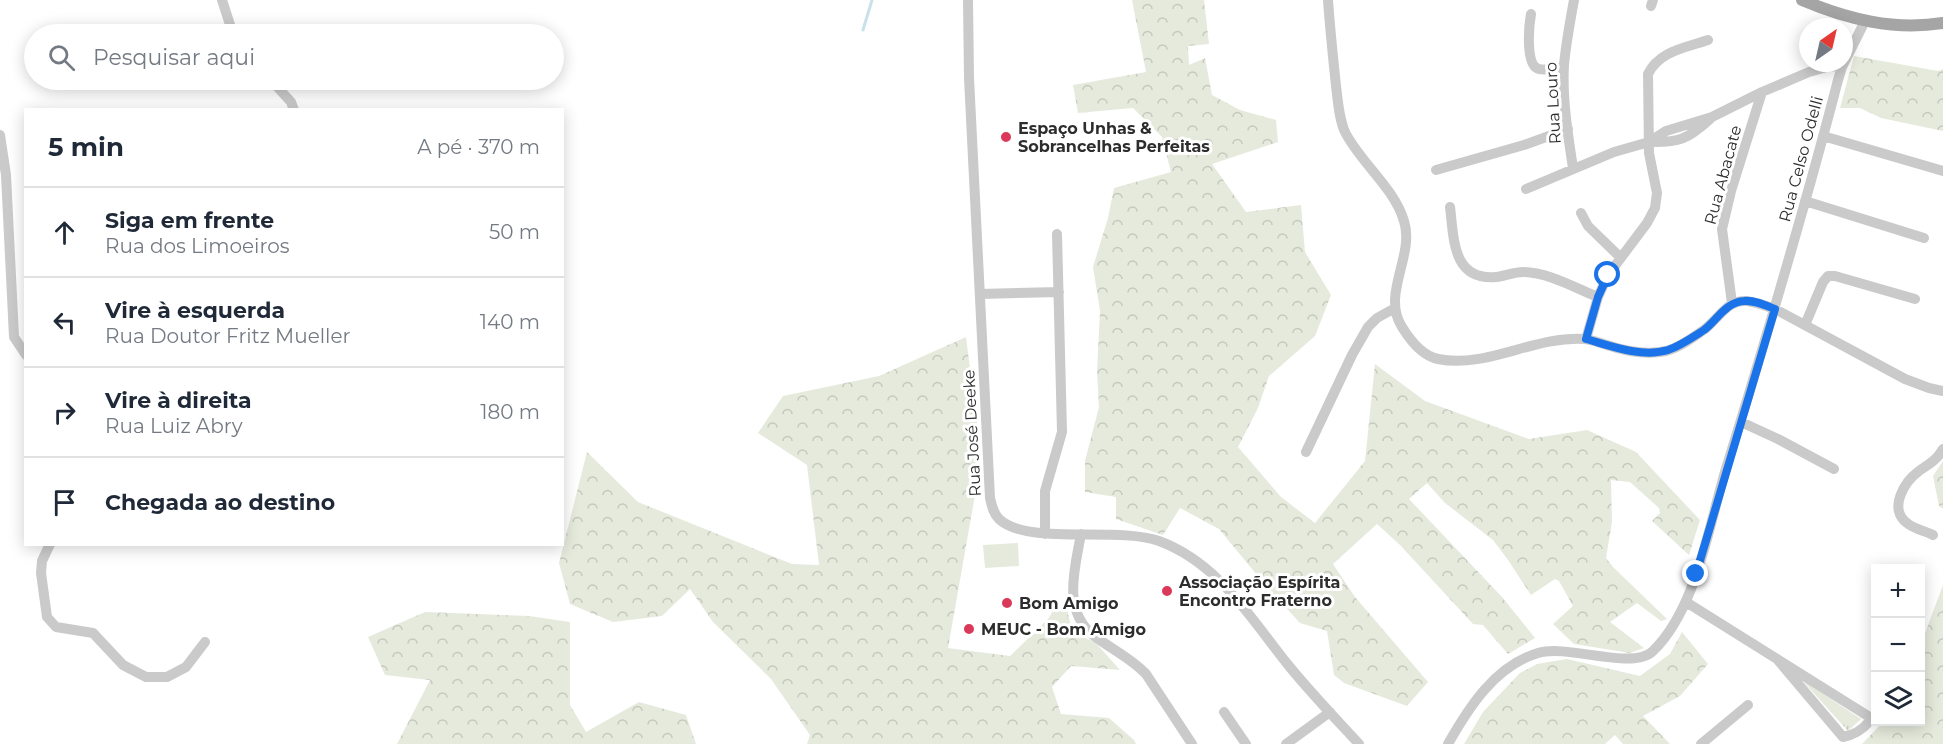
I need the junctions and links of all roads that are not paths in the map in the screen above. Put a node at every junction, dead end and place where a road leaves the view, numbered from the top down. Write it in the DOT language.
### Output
graph roads {
  1 [pos="222,0"];
  2 [pos="968,0"];
  3 [pos="1328,0"];
  4 [pos="1574,0"];
  5 [pos="1802,0"];
  6 [pos="1531,14"];
  7 [pos="1865,21"];
  8 [pos="1943,23"];
  9 [pos="229,24"];
  10 [pos="1708,40"];
  11 [pos="1853,45"];
  12 [pos="1564,67"];
  13 [pos="1809,72"];
  14 [pos="1841,72"];
  15 [pos="280,90"];
  16 [pos="1762,92"];
  17 [pos="293,108"];
  18 [pos="1568,129"];
  19 [pos="0,135"];
  20 [pos="1823,136"];
  21 [pos="1649,142"];
  22 [pos="1573,168"];
  23 [pos="1436,170"];
  24 [pos="1943,171"];
  25 [pos="3,177"];
  26 [pos="1526,189"];
  27 [pos="1805,201"];
  28 [pos="1450,207"];
  29 [pos="1581,213"];
  30 [pos="1057,234"];
  31 [pos="1924,238"];
  32 [pos="1620,257"];
  33 [pos="1059,292"];
  34 [pos="980,294"];
  35 [pos="1598,297"];
  36 [pos="1915,299"];
  37 [pos="1732,303"];
  38 [pos="1395,308"];
  39 [pos="1775,309"];
  40 [pos="1805,325"];
  41 [pos="1586,339"];
  42 [pos="24,352"];
  43 [pos="1943,391"];
  44 [pos="1741,422"];
  45 [pos="1943,449"];
  46 [pos="1306,452"];
  47 [pos="1834,469"];
  48 [pos="1045,534"];
  49 [pos="1081,534"];
  50 [pos="1933,535"];
  51 [pos="49,546"];
  52 [pos="1686,602"];
  53 [pos="205,642"];
  54 [pos="1777,659"];
  55 [pos="1748,705"];
  56 [pos="1224,712"];
  57 [pos="1330,712"];
  58 [pos="1192,744"];
  59 [pos="1246,744"];
  60 [pos="1286,744"];
  61 [pos="1359,744"];
  62 [pos="1448,744"];
  63 [pos="1701,744"];
  1 -- 9 [label="street"];
  2 -- 34 [label="street, Rua José Deeke"];
  3 -- 38 [label="street"];
  4 -- 12 [label="street, Rua Louro"];
  5 -- 7 [label="main road"];
  6 -- 12 [label="street"];
  7 -- 8 [label="main road"];
  7 -- 11 [label="street, Rua Celso Odelli"];
  10 -- 21 [label="street"];
  12 -- 18 [label="street, Rua Louro"];
  13 -- 16 [label="street"];
  14 -- 20 [label="street, Rua Celso Odelli"];
  15 -- 17 [label="street"];
  16 -- 21 [label="street"];
  16 -- 37 [label="street, Rua Abacate"];
  18 -- 22 [label="street, Rua Louro"];
  18 -- 23 [label="street"];
  19 -- 25 [label="street"];
  20 -- 24 [label="street"];
  20 -- 27 [label="street, Rua Celso Odelli"];
  21 -- 22 [label="street"];
  21 -- 32 [label="street"];
  22 -- 26 [label="street"];
  25 -- 42 [label="street"];
  27 -- 31 [label="street"];
  27 -- 39 [label="street, Rua Celso Odelli"];
  28 -- 35 [label="street"];
  29 -- 32 [label="street"];
  30 -- 33 [label="street"];
  32 -- 35 [label="street"];
  33 -- 34 [label="street"];
  33 -- 48 [label="street"];
  34 -- 48 [label="street, Rua José Deeke"];
  35 -- 41 [label="street"];
  36 -- 40 [label="street"];
  37 -- 39 [label="street"];
  37 -- 41 [label="street"];
  38 -- 41 [label="street"];
  38 -- 46 [label="street"];
  39 -- 40 [label="street"];
  39 -- 44 [label="street, Rua Celso Odelli"];
  40 -- 43 [label="street"];
  44 -- 47 [label="street"];
  44 -- 52 [label="street, Rua Celso Odelli"];
  45 -- 50 [label="street"];
  48 -- 49 [label="street, Rua José Deeke"];
  49 -- 57 [label="street, Rua José Deeke"];
  49 -- 58 [label="street"];
  51 -- 53 [label="street"];
  52 -- 54 [label="street"];
  52 -- 62 [label="street, Rua Celso Odelli"];
  54 -- 54 [label="street"];
  55 -- 63 [label="street"];
  56 -- 59 [label="street"];
  57 -- 60 [label="street"];
  57 -- 61 [label="street, Rua José Deeke"];
}
